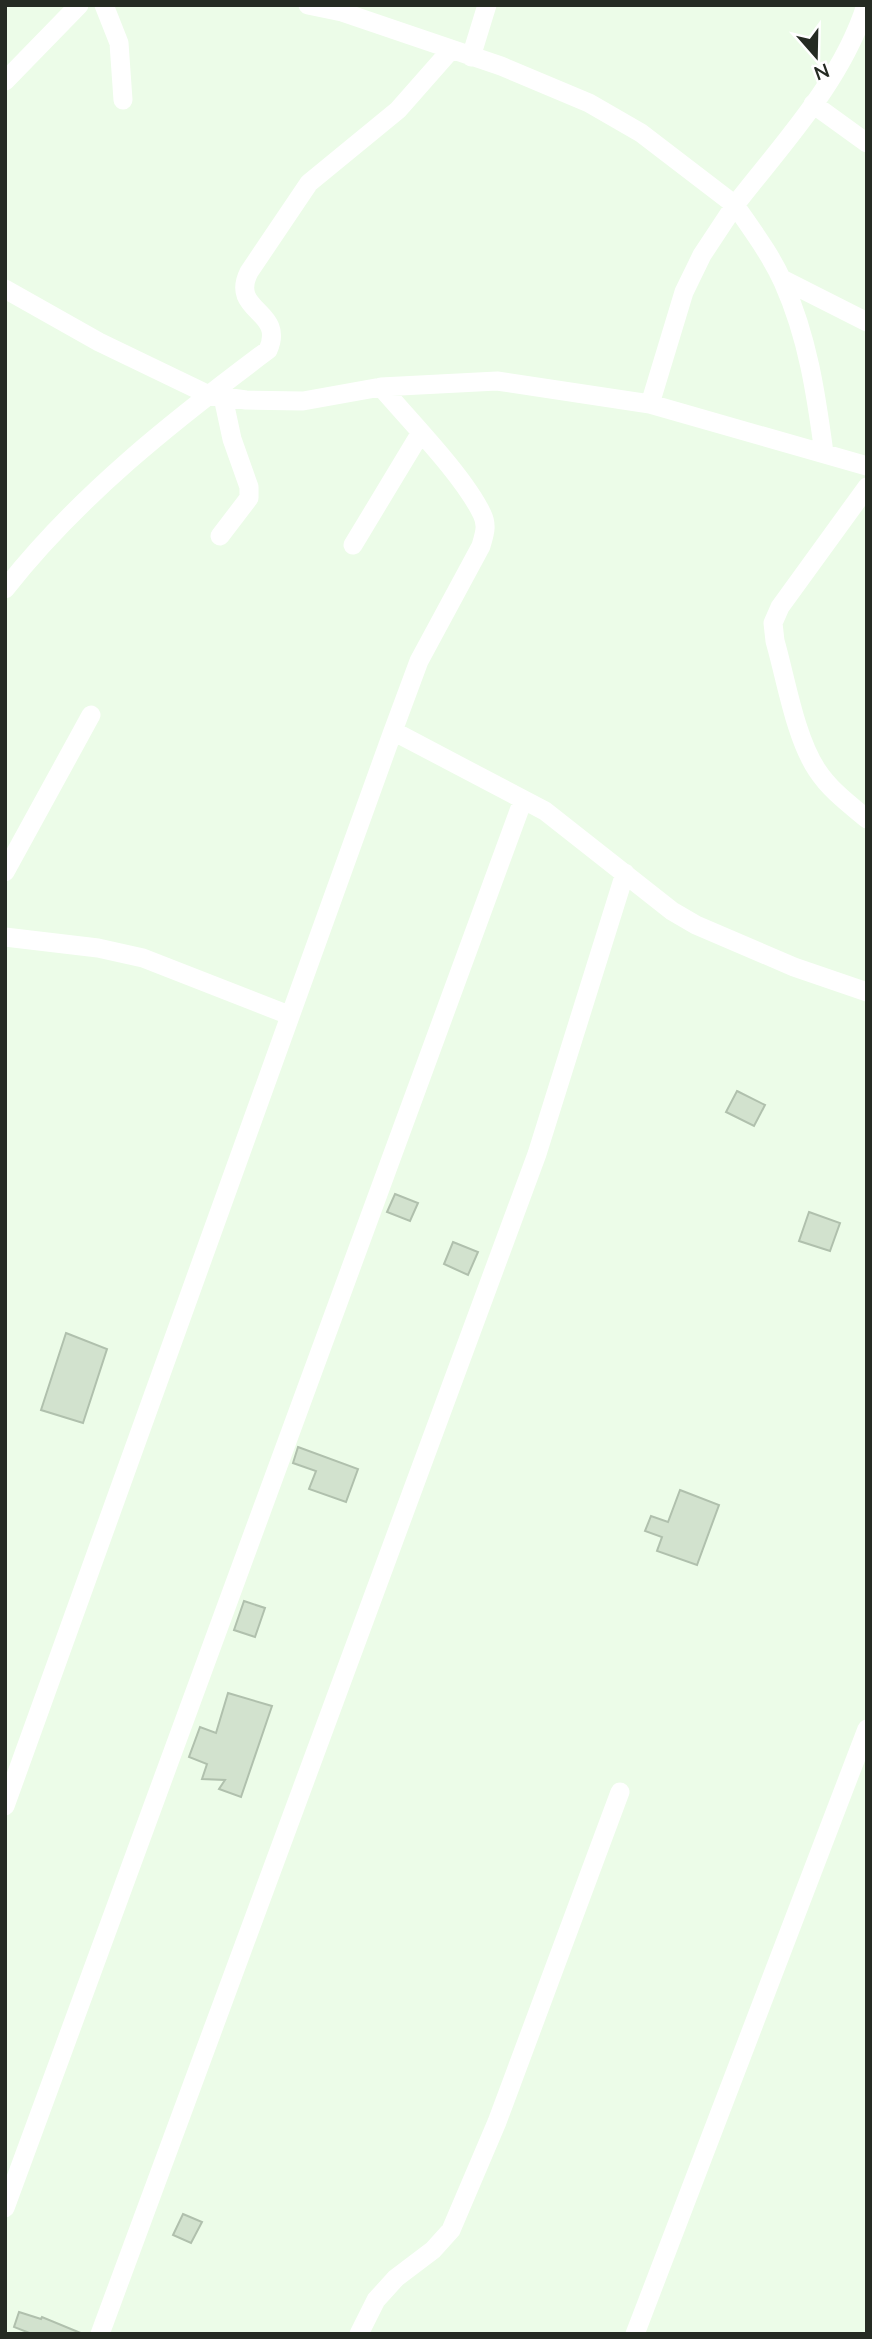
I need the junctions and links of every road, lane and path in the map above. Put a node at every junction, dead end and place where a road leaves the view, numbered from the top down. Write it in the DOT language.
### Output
graph roads {
  1 [pos="79,5"];
  2 [pos="104,5"];
  3 [pos="308,5"];
  4 [pos="486,5"];
  5 [pos="866,5"];
  6 [pos="343,9"];
  7 [pos="450,51"];
  8 [pos="471,57"];
  9 [pos="5,81"];
  10 [pos="123,100"];
  11 [pos="813,104"];
  12 [pos="867,143"];
  13 [pos="735,205"];
  14 [pos="782,279"];
  15 [pos="5,289"];
  16 [pos="867,322"];
  17 [pos="381,387"];
  18 [pos="216,396"];
  19 [pos="650,404"];
  20 [pos="420,434"];
  21 [pos="824,453"];
  22 [pos="867,466"];
  23 [pos="867,487"];
  24 [pos="220,536"];
  25 [pos="353,545"];
  26 [pos="5,589"];
  27 [pos="91,715"];
  28 [pos="393,731"];
  29 [pos="523,800"];
  30 [pos="867,819"];
  31 [pos="5,872"];
  32 [pos="625,873"];
  33 [pos="5,937"];
  34 [pos="867,992"];
  35 [pos="289,1015"];
  36 [pos="867,1729"];
  37 [pos="620,1792"];
  38 [pos="5,1806"];
  39 [pos="5,2208"];
  40 [pos="100,2334"];
  41 [pos="359,2334"];
  42 [pos="635,2334"];
  1 -- 9 [label="street"];
  2 -- 10 [label="street"];
  3 -- 6 [label="street"];
  4 -- 8 [label="street"];
  5 -- 11 [label="street"];
  6 -- 7 [label="street"];
  7 -- 8 [label="street"];
  7 -- 18 [label="street"];
  8 -- 13 [label="street"];
  11 -- 12 [label="street"];
  11 -- 13 [label="street"];
  13 -- 14 [label="street"];
  13 -- 19 [label="street"];
  14 -- 16 [label="street"];
  14 -- 21 [label="street"];
  15 -- 18 [label="street"];
  17 -- 18 [label="street"];
  17 -- 19 [label="street"];
  17 -- 20 [label="street"];
  18 -- 24 [label="street"];
  18 -- 26 [label="street"];
  19 -- 21 [label="street"];
  20 -- 25 [label="street"];
  20 -- 28 [label="street"];
  21 -- 22 [label="street"];
  23 -- 30 [label="street"];
  27 -- 31 [label="street"];
  28 -- 29 [label="street"];
  28 -- 35 [label="street"];
  29 -- 32 [label="street"];
  29 -- 39 [label="street"];
  32 -- 34 [label="street"];
  32 -- 40 [label="street"];
  33 -- 35 [label="street"];
  35 -- 38 [label="street"];
  36 -- 42 [label="street"];
  37 -- 41 [label="street"];
}
